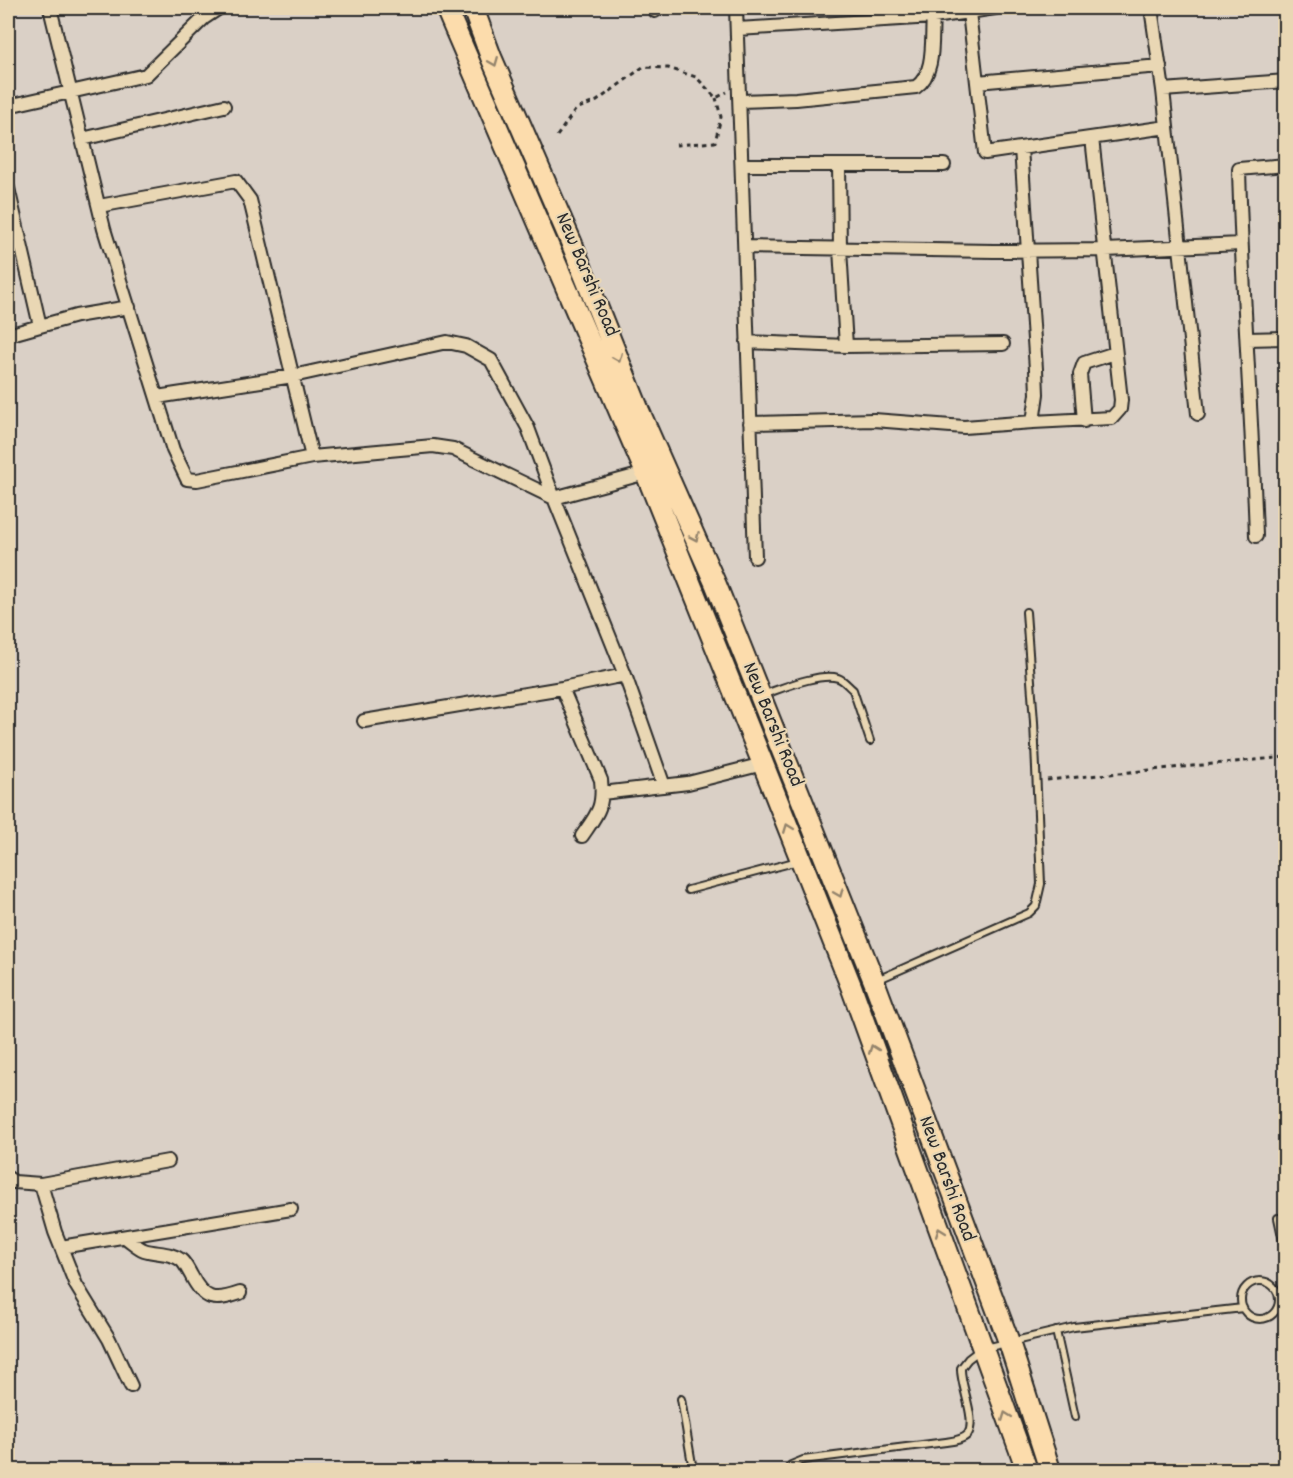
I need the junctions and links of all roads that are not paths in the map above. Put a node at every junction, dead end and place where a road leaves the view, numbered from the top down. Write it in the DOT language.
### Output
graph roads {
  1 [pos="50,8"];
  2 [pos="219,8"];
  3 [pos="446,8"];
  4 [pos="473,8"];
  5 [pos="736,8"];
  6 [pos="995,8"];
  7 [pos="1152,8"];
  8 [pos="969,10"];
  9 [pos="933,17"];
  10 [pos="737,29"];
  11 [pos="1160,66"];
  12 [pos="1286,81"];
  13 [pos="977,82"];
  14 [pos="70,90"];
  15 [pos="1163,90"];
  16 [pos="740,102"];
  17 [pos="8,106"];
  18 [pos="224,106"];
  19 [pos="1167,127"];
  20 [pos="1092,138"];
  21 [pos="82,139"];
  22 [pos="1021,148"];
  23 [pos="743,165"];
  24 [pos="839,165"];
  25 [pos="944,165"];
  26 [pos="1286,165"];
  27 [pos="8,188"];
  28 [pos="99,206"];
  29 [pos="1241,244"];
  30 [pos="1180,246"];
  31 [pos="746,247"];
  32 [pos="840,249"];
  33 [pos="1105,250"];
  34 [pos="1028,251"];
  35 [pos="129,307"];
  36 [pos="40,326"];
  37 [pos="8,335"];
  38 [pos="1286,338"];
  39 [pos="1247,339"];
  40 [pos="747,342"];
  41 [pos="1003,344"];
  42 [pos="846,346"];
  43 [pos="1115,353"];
  44 [pos="292,376"];
  45 [pos="157,397"];
  46 [pos="1198,414"];
  47 [pos="1084,421"];
  48 [pos="1033,422"];
  49 [pos="750,423"];
  50 [pos="312,457"];
  51 [pos="646,473"];
  52 [pos="554,498"];
  53 [pos="1256,536"];
  54 [pos="755,557"];
  55 [pos="1026,612"];
  56 [pos="625,675"];
  57 [pos="562,688"];
  58 [pos="759,696"];
  59 [pos="364,721"];
  60 [pos="870,741"];
  61 [pos="763,764"];
  62 [pos="664,786"];
  63 [pos="602,793"];
  64 [pos="582,836"];
  65 [pos="800,860"];
  66 [pos="688,890"];
  67 [pos="874,981"];
  68 [pos="168,1161"];
  69 [pos="8,1178"];
  70 [pos="41,1184"];
  71 [pos="291,1209"];
  72 [pos="1278,1218"];
  73 [pos="124,1237"];
  74 [pos="61,1247"];
  75 [pos="1286,1255"];
  76 [pos="240,1293"];
  77 [pos="1283,1299"];
  78 [pos="1243,1308"];
  79 [pos="1056,1331"];
  80 [pos="1009,1342"];
  81 [pos="981,1349"];
  82 [pos="131,1386"];
  83 [pos="681,1399"];
  84 [pos="1075,1417"];
  85 [pos="693,1470"];
  86 [pos="787,1470"];
  87 [pos="1027,1470"];
  88 [pos="1050,1470"];
  1 -- 14 [label="street"];
  2 -- 14 [label="street"];
  3 -- 51 [label="main road, New Barshi Road"];
  4 -- 58 [label="main road, New Barshi Road, one-way"];
  5 -- 10 [label="street"];
  6 -- 8 [label="street"];
  7 -- 11 [label="street"];
  8 -- 9 [label="street"];
  8 -- 13 [label="street"];
  9 -- 10 [label="street"];
  9 -- 16 [label="street"];
  10 -- 16 [label="street"];
  11 -- 13 [label="street"];
  11 -- 15 [label="street"];
  12 -- 15 [label="street"];
  13 -- 22 [label="street"];
  14 -- 17 [label="street"];
  14 -- 21 [label="street"];
  15 -- 19 [label="street"];
  16 -- 23 [label="street"];
  18 -- 21 [label="street"];
  19 -- 20 [label="street"];
  19 -- 30 [label="street"];
  20 -- 22 [label="street"];
  20 -- 33 [label="street"];
  21 -- 28 [label="street"];
  22 -- 34 [label="street"];
  23 -- 24 [label="street"];
  23 -- 31 [label="street"];
  24 -- 25 [label="street"];
  24 -- 32 [label="street"];
  26 -- 29 [label="street"];
  27 -- 36 [label="street"];
  28 -- 35 [label="street"];
  28 -- 44 [label="street"];
  29 -- 30 [label="street"];
  29 -- 39 [label="street"];
  30 -- 33 [label="street"];
  30 -- 46 [label="street"];
  31 -- 32 [label="street"];
  31 -- 40 [label="street"];
  32 -- 34 [label="street"];
  32 -- 42 [label="street"];
  33 -- 34 [label="street"];
  33 -- 43 [label="street"];
  34 -- 48 [label="street"];
  35 -- 36 [label="street"];
  35 -- 45 [label="street"];
  36 -- 37 [label="street"];
  38 -- 39 [label="street"];
  39 -- 53 [label="street"];
  40 -- 42 [label="street"];
  40 -- 49 [label="street"];
  41 -- 42 [label="street"];
  43 -- 47 [label="street"];
  43 -- 47 [label="street"];
  44 -- 45 [label="street"];
  44 -- 50 [label="street"];
  44 -- 52 [label="street"];
  45 -- 50 [label="street"];
  47 -- 48 [label="street"];
  48 -- 49 [label="street"];
  49 -- 54 [label="street"];
  50 -- 52 [label="street"];
  51 -- 52 [label="street"];
  51 -- 61 [label="main road, New Barshi Road"];
  52 -- 56 [label="street"];
  55 -- 67 [label="lane"];
  56 -- 57 [label="street"];
  56 -- 62 [label="street"];
  57 -- 59 [label="street"];
  57 -- 63 [label="street"];
  58 -- 60 [label="lane"];
  58 -- 67 [label="main road, New Barshi Road, one-way"];
  61 -- 62 [label="street"];
  65 -- 61 [label="main road, New Barshi Road, one-way"];
  62 -- 63 [label="street"];
  63 -- 64 [label="street"];
  65 -- 66 [label="lane"];
  81 -- 65 [label="main road, New Barshi Road, one-way"];
  67 -- 80 [label="main road, New Barshi Road"];
  68 -- 70 [label="street"];
  69 -- 70 [label="street"];
  70 -- 74 [label="street"];
  71 -- 73 [label="street"];
  72 -- 75 [label="lane"];
  73 -- 74 [label="street"];
  73 -- 76 [label="street"];
  74 -- 82 [label="street"];
  77 -- 78 [label="lane"];
  77 -- 78 [label="lane"];
  78 -- 79 [label="lane"];
  79 -- 80 [label="lane"];
  79 -- 84 [label="lane"];
  80 -- 81 [label="lane"];
  80 -- 88 [label="main road, New Barshi Road"];
  81 -- 86 [label="lane"];
  87 -- 81 [label="main road, New Barshi Road, one-way"];
  83 -- 85 [label="lane"];
}
